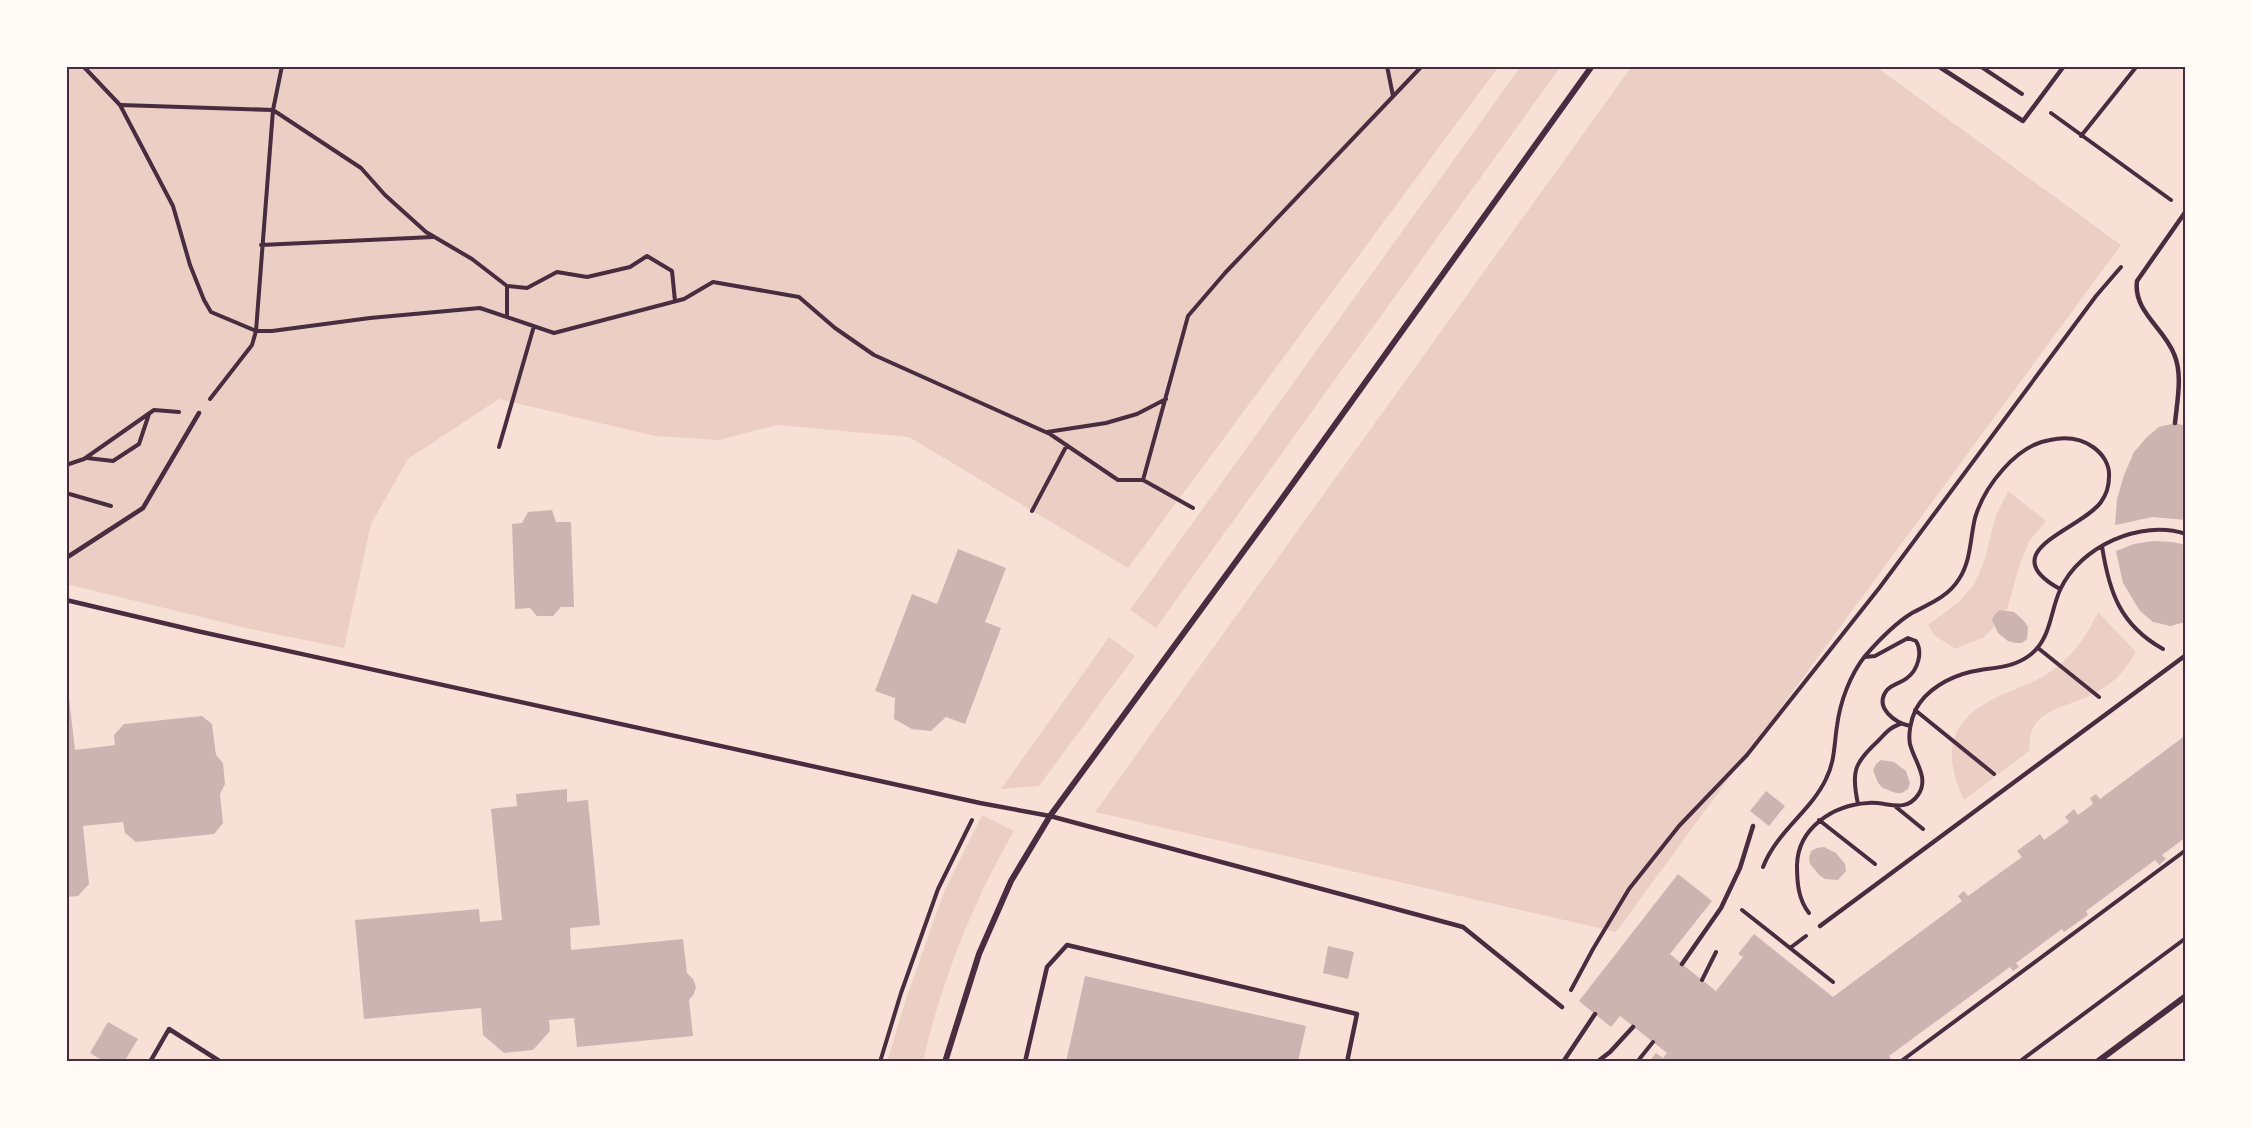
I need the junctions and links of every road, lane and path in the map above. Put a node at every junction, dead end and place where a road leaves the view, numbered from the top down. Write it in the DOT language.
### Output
graph roads {
  1 [pos="84,66"];
  2 [pos="282,66"];
  3 [pos="1387,66"];
  4 [pos="1422,66"];
  5 [pos="1592,66"];
  6 [pos="1938,66"];
  7 [pos="1980,66"];
  8 [pos="2064,66"];
  9 [pos="2137,66"];
  10 [pos="1393,96"];
  11 [pos="2036,103"];
  12 [pos="120,105"];
  13 [pos="273,110"];
  14 [pos="2081,136"];
  15 [pos="2167,210"];
  16 [pos="2186,211"];
  17 [pos="2182,217"];
  18 [pos="2186,226"];
  19 [pos="433,237"];
  20 [pos="261,245"];
  21 [pos="2127,260"];
  22 [pos="507,286"];
  23 [pos="675,302"];
  24 [pos="507,317"];
  25 [pos="534,326"];
  26 [pos="256,331"];
  27 [pos="1167,398"];
  28 [pos="150,413"];
  29 [pos="199,413"];
  30 [pos="2175,423"];
  31 [pos="1047,432"];
  32 [pos="1067,445"];
  33 [pos="500,447"];
  34 [pos="86,458"];
  35 [pos="66,465"];
  36 [pos="1143,480"];
  37 [pos="66,493"];
  38 [pos="1193,508"];
  39 [pos="1032,511"];
  40 [pos="135,513"];
  41 [pos="2186,534"];
  42 [pos="2102,546"];
  43 [pos="66,558"];
  44 [pos="2060,589"];
  45 [pos="66,600"];
  46 [pos="2038,648"];
  47 [pos="2186,655"];
  48 [pos="1864,657"];
  49 [pos="2181,659"];
  50 [pos="2114,708"];
  51 [pos="1915,710"];
  52 [pos="1890,717"];
  53 [pos="1901,724"];
  54 [pos="1910,726"];
  55 [pos="1888,728"];
  56 [pos="2009,786"];
  57 [pos="980,803"];
  58 [pos="1858,804"];
  59 [pos="1895,807"];
  60 [pos="1050,816"];
  61 [pos="1819,820"];
  62 [pos="1753,826"];
  63 [pos="1936,840"];
  64 [pos="2186,850"];
  65 [pos="1762,869"];
  66 [pos="1889,875"];
  67 [pos="1746,901"];
  68 [pos="1741,909"];
  69 [pos="1734,918"];
  70 [pos="1820,926"];
  71 [pos="2186,938"];
  72 [pos="1682,964"];
  73 [pos="1833,982"];
  74 [pos="2186,996"];
  75 [pos="1562,1007"];
  76 [pos="1595,1014"];
  77 [pos="1633,1027"];
  78 [pos="1653,1042"];
  79 [pos="150,1062"];
  80 [pos="221,1062"];
  81 [pos="880,1062"];
  82 [pos="945,1062"];
  83 [pos="1025,1062"];
  84 [pos="1347,1062"];
  85 [pos="1563,1062"];
  86 [pos="1597,1062"];
  87 [pos="1637,1062"];
  88 [pos="1900,1062"];
  89 [pos="2019,1062"];
  90 [pos="2097,1062"];
  1 -- 12 [label="path"];
  2 -- 13 [label="path"];
  3 -- 10 [label="path"];
  4 -- 10 [label="path"];
  5 -- 60 [label="street"];
  6 -- 11 [label="lane"];
  7 -- 11 [label="path"];
  8 -- 11 [label="lane"];
  9 -- 14 [label="path"];
  10 -- 27 [label="path"];
  11 -- 14 [label="path"];
  12 -- 13 [label="path"];
  12 -- 26 [label="path"];
  13 -- 19 [label="path"];
  13 -- 20 [label="path"];
  14 -- 15 [label="path"];
  16 -- 17 [label="lane"];
  17 -- 18 [label="lane"];
  17 -- 30 [label="lane"];
  19 -- 20 [label="path"];
  19 -- 22 [label="path"];
  20 -- 26 [label="path"];
  21 -- 75 [label="path"];
  22 -- 23 [label="path"];
  22 -- 24 [label="path"];
  23 -- 25 [label="path"];
  23 -- 31 [label="path"];
  24 -- 25 [label="path"];
  24 -- 26 [label="path"];
  25 -- 33 [label="path"];
  26 -- 29 [label="path"];
  27 -- 31 [label="path"];
  27 -- 36 [label="path"];
  28 -- 29 [label="path"];
  28 -- 34 [label="path"];
  28 -- 34 [label="path"];
  29 -- 40 [label="lane"];
  31 -- 32 [label="path"];
  32 -- 36 [label="path"];
  32 -- 39 [label="path"];
  34 -- 35 [label="path"];
  36 -- 38 [label="path"];
  37 -- 40 [label="path"];
  40 -- 43 [label="lane"];
  41 -- 42 [label="path"];
  42 -- 44 [label="path"];
  42 -- 49 [label="path"];
  44 -- 46 [label="path"];
  44 -- 48 [label="path"];
  45 -- 57 [label="lane"];
  46 -- 50 [label="path"];
  46 -- 51 [label="path"];
  47 -- 49 [label="lane"];
  48 -- 52 [label="path"];
  48 -- 65 [label="path"];
  49 -- 50 [label="lane"];
  50 -- 56 [label="lane"];
  51 -- 54 [label="path"];
  51 -- 56 [label="path"];
  52 -- 53 [label="path"];
  52 -- 55 [label="path"];
  53 -- 54 [label="path"];
  53 -- 55 [label="path"];
  54 -- 59 [label="path"];
  55 -- 58 [label="path"];
  56 -- 63 [label="lane"];
  57 -- 60 [label="lane"];
  57 -- 81 [label="path"];
  58 -- 59 [label="path"];
  58 -- 61 [label="path"];
  59 -- 63 [label="path"];
  60 -- 75 [label="lane"];
  60 -- 82 [label="street"];
  61 -- 66 [label="path"];
  61 -- 70 [label="path"];
  62 -- 72 [label="lane"];
  63 -- 66 [label="lane"];
  64 -- 88 [label="path"];
  66 -- 70 [label="lane"];
  67 -- 68 [label="path"];
  68 -- 69 [label="path"];
  68 -- 73 [label="path"];
  71 -- 89 [label="path"];
  74 -- 90 [label="street"];
  76 -- 85 [label="lane"];
  77 -- 86 [label="lane"];
  78 -- 87 [label="path"];
  79 -- 80 [label="lane"];
  83 -- 84 [label="lane"];
}
